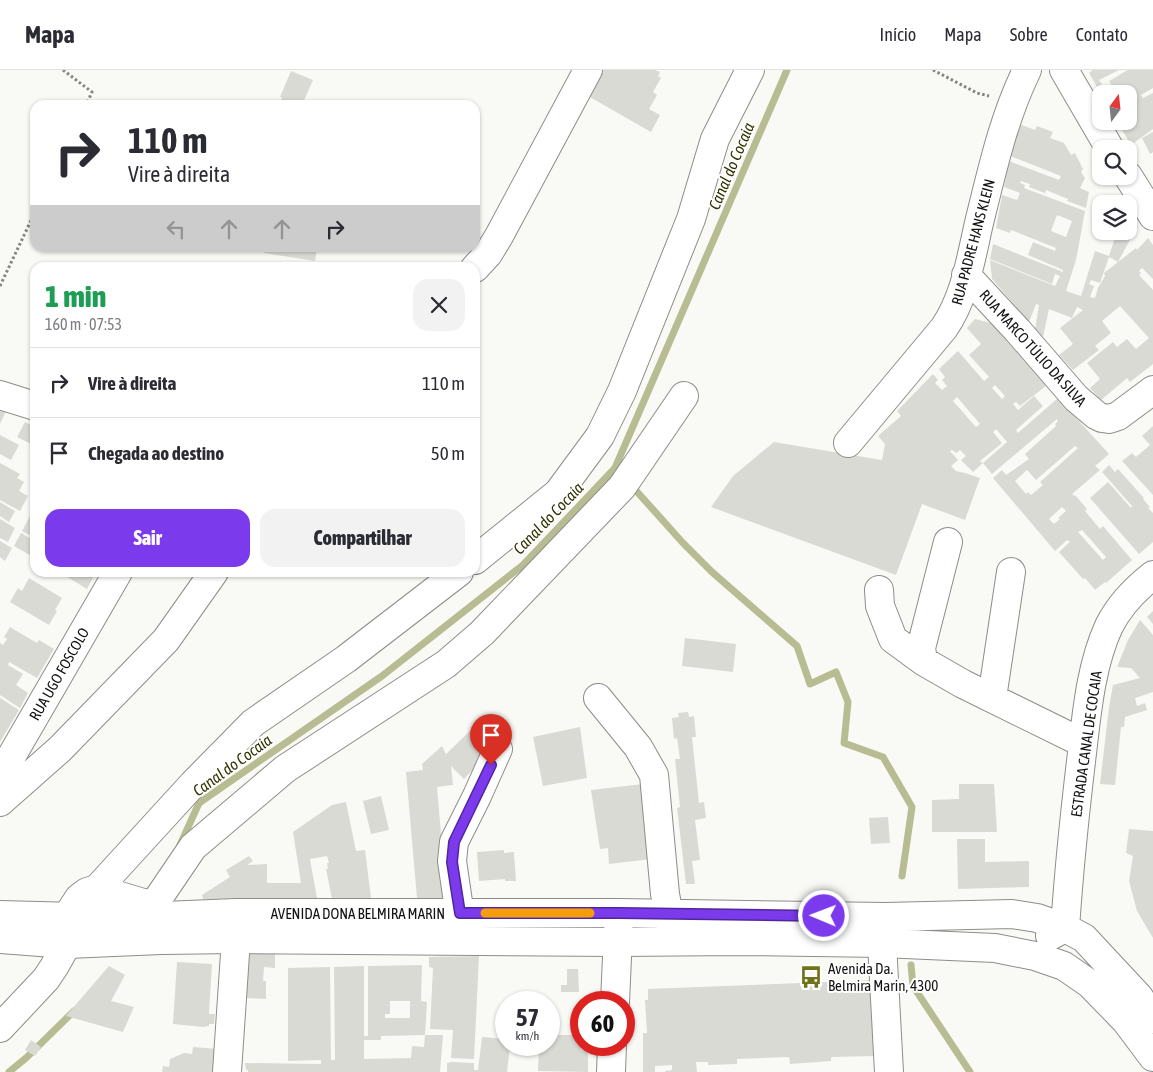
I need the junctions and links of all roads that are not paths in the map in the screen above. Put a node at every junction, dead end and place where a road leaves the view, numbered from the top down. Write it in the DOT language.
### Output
graph roads {
  1 [pos="588,70"];
  2 [pos="750,70"];
  3 [pos="1027,70"];
  4 [pos="1064,70"];
  5 [pos="1105,140"];
  6 [pos="1134,185"];
  7 [pos="1153,216"];
  8 [pos="480,263"];
  9 [pos="966,275"];
  10 [pos="1153,390"];
  11 [pos="0,394"];
  12 [pos="684,396"];
  13 [pos="30,404"];
  14 [pos="848,443"];
  15 [pos="948,542"];
  16 [pos="480,556"];
  17 [pos="1011,572"];
  18 [pos="1153,575"];
  19 [pos="115,577"];
  20 [pos="210,577"];
  21 [pos="452,577"];
  22 [pos="879,590"];
  23 [pos="923,661"];
  24 [pos="598,698"];
  25 [pos="992,698"];
  26 [pos="1083,743"];
  27 [pos="498,749"];
  28 [pos="0,776"];
  29 [pos="0,802"];
  30 [pos="1070,873"];
  31 [pos="97,889"];
  32 [pos="460,913"];
  33 [pos="619,913"];
  34 [pos="668,914"];
  35 [pos="0,915"];
  36 [pos="1037,918"];
  37 [pos="157,921"];
  38 [pos="236,926"];
  39 [pos="1065,928"];
  40 [pos="883,930"];
  41 [pos="66,931"];
  42 [pos="0,939"];
  43 [pos="464,940"];
  44 [pos="673,941"];
  45 [pos="618,942"];
  46 [pos="995,948"];
  47 [pos="616,991"];
  48 [pos="1153,1019"];
  49 [pos="0,1028"];
  50 [pos="612,1056"];
  51 [pos="1153,1057"];
  52 [pos="227,1072"];
  53 [pos="611,1072"];
  54 [pos="889,1072"];
  1 -- 8 [label="street"];
  2 -- 16 [label="street"];
  3 -- 9 [label="street, RUA PADRE HANS KLEIN"];
  4 -- 5 [label="street"];
  6 -- 7 [label="street"];
  9 -- 10 [label="street, RUA MARCO TÚLIO DA SILVA"];
  9 -- 14 [label="street, RUA PADRE HANS KLEIN"];
  11 -- 13 [label="street"];
  12 -- 37 [label="street"];
  15 -- 23 [label="street"];
  17 -- 25 [label="street"];
  18 -- 26 [label="street, ESTRADA CANAL DE COCAIA"];
  19 -- 28 [label="street, RUA UGO FOSCOLO"];
  20 -- 29 [label="street"];
  21 -- 31 [label="street"];
  22 -- 23 [label="street"];
  23 -- 25 [label="street"];
  24 -- 34 [label="street"];
  25 -- 26 [label="street"];
  26 -- 30 [label="street, ESTRADA CANAL DE COCAIA"];
  27 -- 32 [label="street"];
  30 -- 36 [label="street"];
  30 -- 39 [label="street, ESTRADA CANAL DE COCAIA"];
  31 -- 37 [label="street"];
  31 -- 41 [label="street"];
  32 -- 33 [label="street, AVENIDA DONA BELMIRA MARIN"];
  32 -- 38 [label="street, AVENIDA DONA BELMIRA MARIN"];
  32 -- 43 [label="street"];
  33 -- 34 [label="street, AVENIDA DONA BELMIRA MARIN"];
  33 -- 45 [label="street"];
  34 -- 40 [label="street, AVENIDA DONA BELMIRA MARIN"];
  34 -- 44 [label="street"];
  35 -- 41 [label="street, AVENIDA DONA BELMIRA MARIN"];
  36 -- 39 [label="street, AVENIDA DONA BELMIRA MARIN"];
  36 -- 40 [label="street, AVENIDA DONA BELMIRA MARIN"];
  37 -- 38 [label="street, AVENIDA DONA BELMIRA MARIN"];
  37 -- 41 [label="street, AVENIDA DONA BELMIRA MARIN"];
  38 -- 43 [label="street, AVENIDA DONA BELMIRA MARIN"];
  38 -- 52 [label="street"];
  39 -- 46 [label="street"];
  39 -- 48 [label="street, AVENIDA DONA BELMIRA MARIN"];
  40 -- 44 [label="street, AVENIDA DONA BELMIRA MARIN"];
  40 -- 46 [label="street, AVENIDA DONA BELMIRA MARIN"];
  40 -- 54 [label="street"];
  41 -- 42 [label="street, AVENIDA DONA BELMIRA MARIN"];
  41 -- 49 [label="street"];
  43 -- 45 [label="street, AVENIDA DONA BELMIRA MARIN"];
  44 -- 45 [label="street, AVENIDA DONA BELMIRA MARIN"];
  45 -- 47 [label="street"];
  46 -- 51 [label="street, AVENIDA DONA BELMIRA MARIN"];
  50 -- 53 [label="street"];
}
